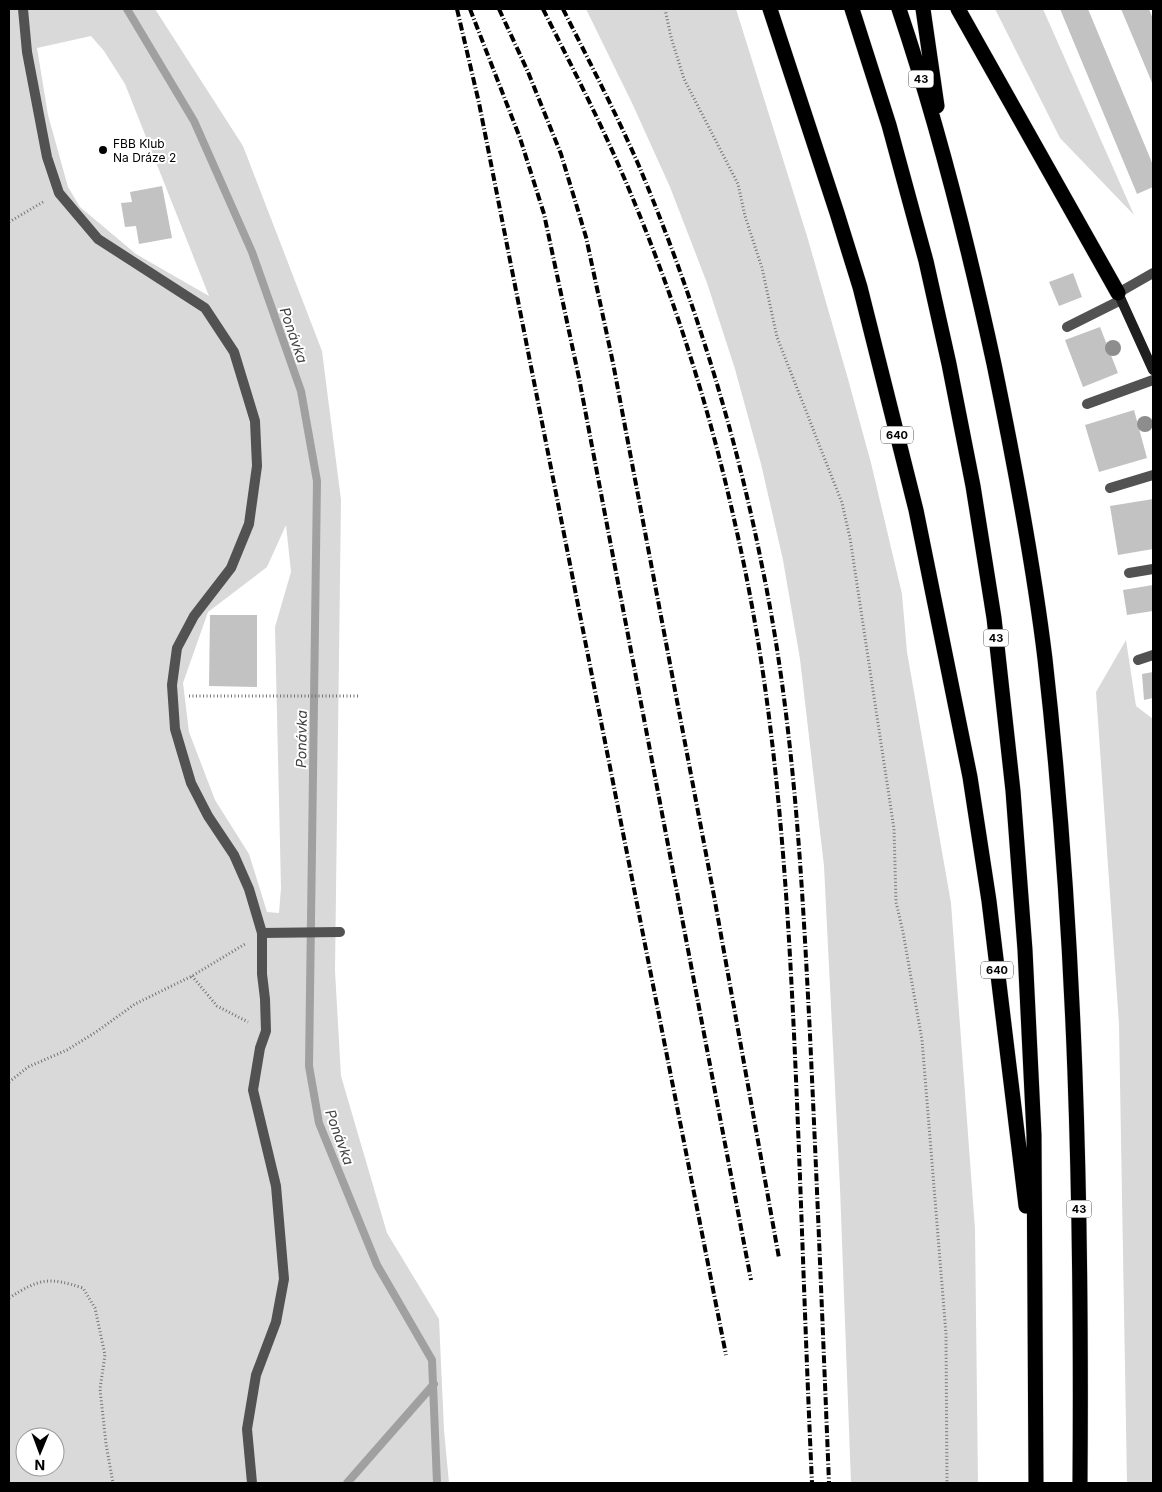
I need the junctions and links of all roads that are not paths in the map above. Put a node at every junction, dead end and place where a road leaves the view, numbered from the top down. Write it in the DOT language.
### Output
graph roads {
  1 [pos="22,9"];
  2 [pos="770,9"];
  3 [pos="852,9"];
  4 [pos="899,9"];
  5 [pos="922,9"];
  6 [pos="958,9"];
  7 [pos="943,149"];
  8 [pos="1153,273"];
  9 [pos="1120,297"];
  10 [pos="1066,326"];
  11 [pos="1153,370"];
  12 [pos="1153,380"];
  13 [pos="1087,404"];
  14 [pos="1153,475"];
  15 [pos="1110,488"];
  16 [pos="1153,569"];
  17 [pos="1129,572"];
  18 [pos="1153,655"];
  19 [pos="1138,660"];
  20 [pos="340,932"];
  21 [pos="262,933"];
  22 [pos="1036,1282"];
  23 [pos="252,1483"];
  24 [pos="1036,1483"];
  25 [pos="1080,1483"];
  1 -- 21 [label="lane"];
  2 -- 22 [label="highway, 640"];
  3 -- 22 [label="highway, 43"];
  4 -- 7 [label="highway, 43"];
  5 -- 7 [label="highway"];
  6 -- 9 [label="highway"];
  7 -- 25 [label="highway, 43"];
  8 -- 9 [label="lane"];
  9 -- 10 [label="lane"];
  9 -- 11 [label="street"];
  12 -- 13 [label="lane"];
  14 -- 15 [label="lane"];
  16 -- 17 [label="lane"];
  18 -- 19 [label="lane"];
  20 -- 21 [label="lane"];
  21 -- 23 [label="lane"];
  22 -- 24 [label="highway, 43"];
}
